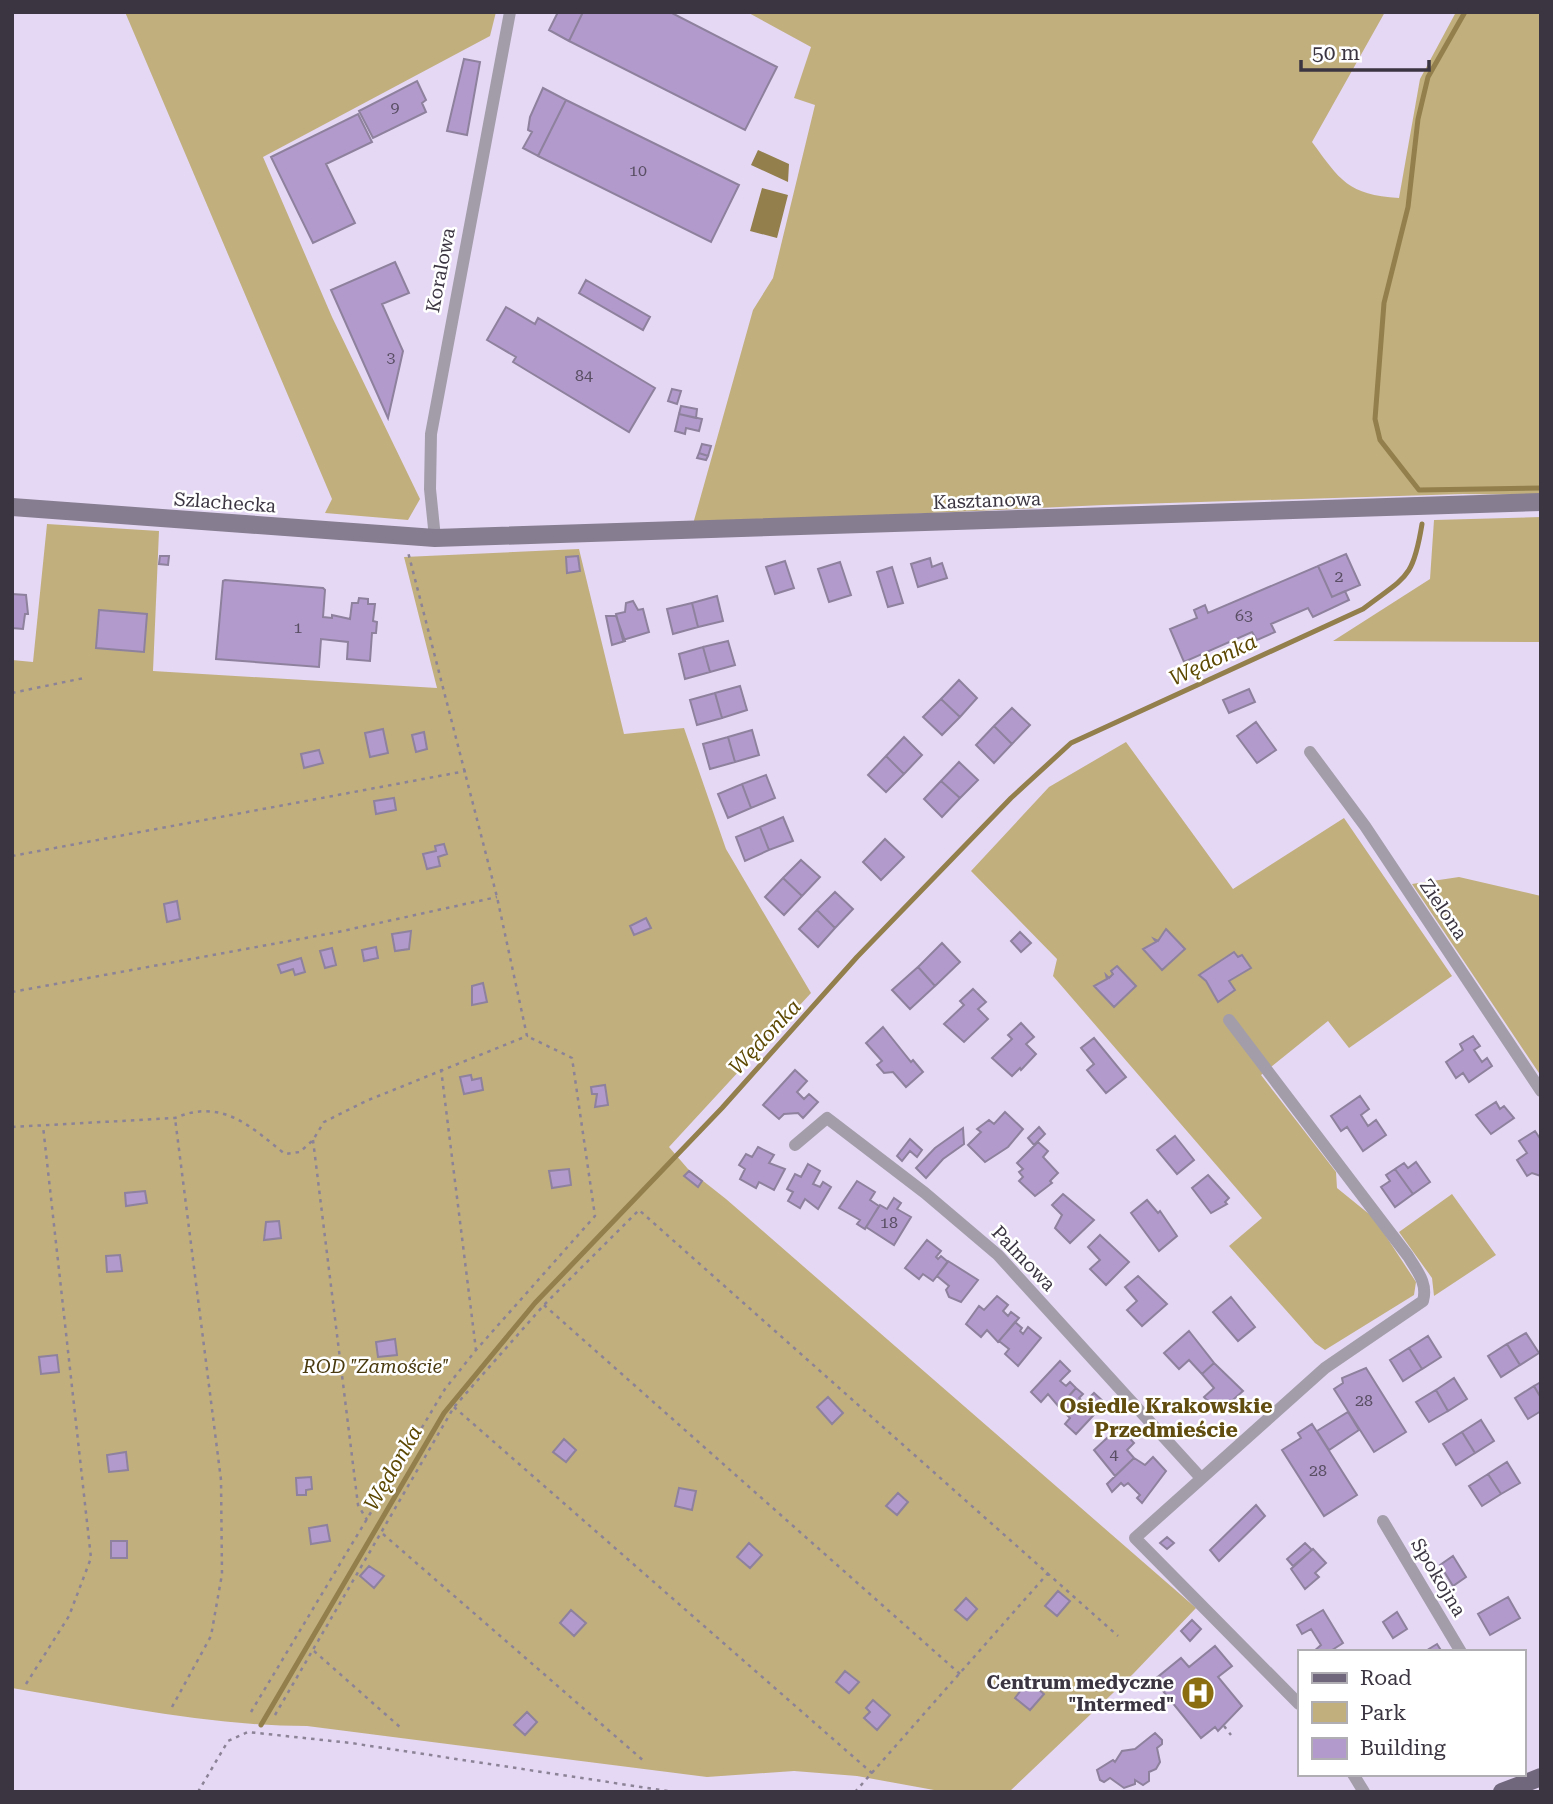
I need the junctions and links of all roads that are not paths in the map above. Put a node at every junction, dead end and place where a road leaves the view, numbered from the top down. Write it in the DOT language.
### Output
graph roads {
  1 [pos="510,12"];
  2 [pos="1541,502"];
  3 [pos="12,507"];
  4 [pos="435,538"];
  5 [pos="1310,752"];
  6 [pos="1229,1020"];
  7 [pos="1541,1091"];
  8 [pos="795,1145"];
  9 [pos="1200,1478"];
  10 [pos="1383,1521"];
  11 [pos="1460,1650"];
  12 [pos="1298,1703"];
  13 [pos="1354,1776"];
  14 [pos="1541,1777"];
  15 [pos="1364,1792"];
  16 [pos="1503,1792"];
  1 -- 4 [label="street, Koralowa"];
  2 -- 4 [label="street, Kasztanowa"];
  3 -- 4 [label="street, Szlachecka"];
  5 -- 7 [label="street, Zielona"];
  6 -- 9 [label="street"];
  8 -- 9 [label="street, Palmowa"];
  9 -- 12 [label="street"];
  10 -- 11 [label="street, Spokojna"];
  13 -- 15 [label="street"];
  14 -- 16 [label="main road"];
}
